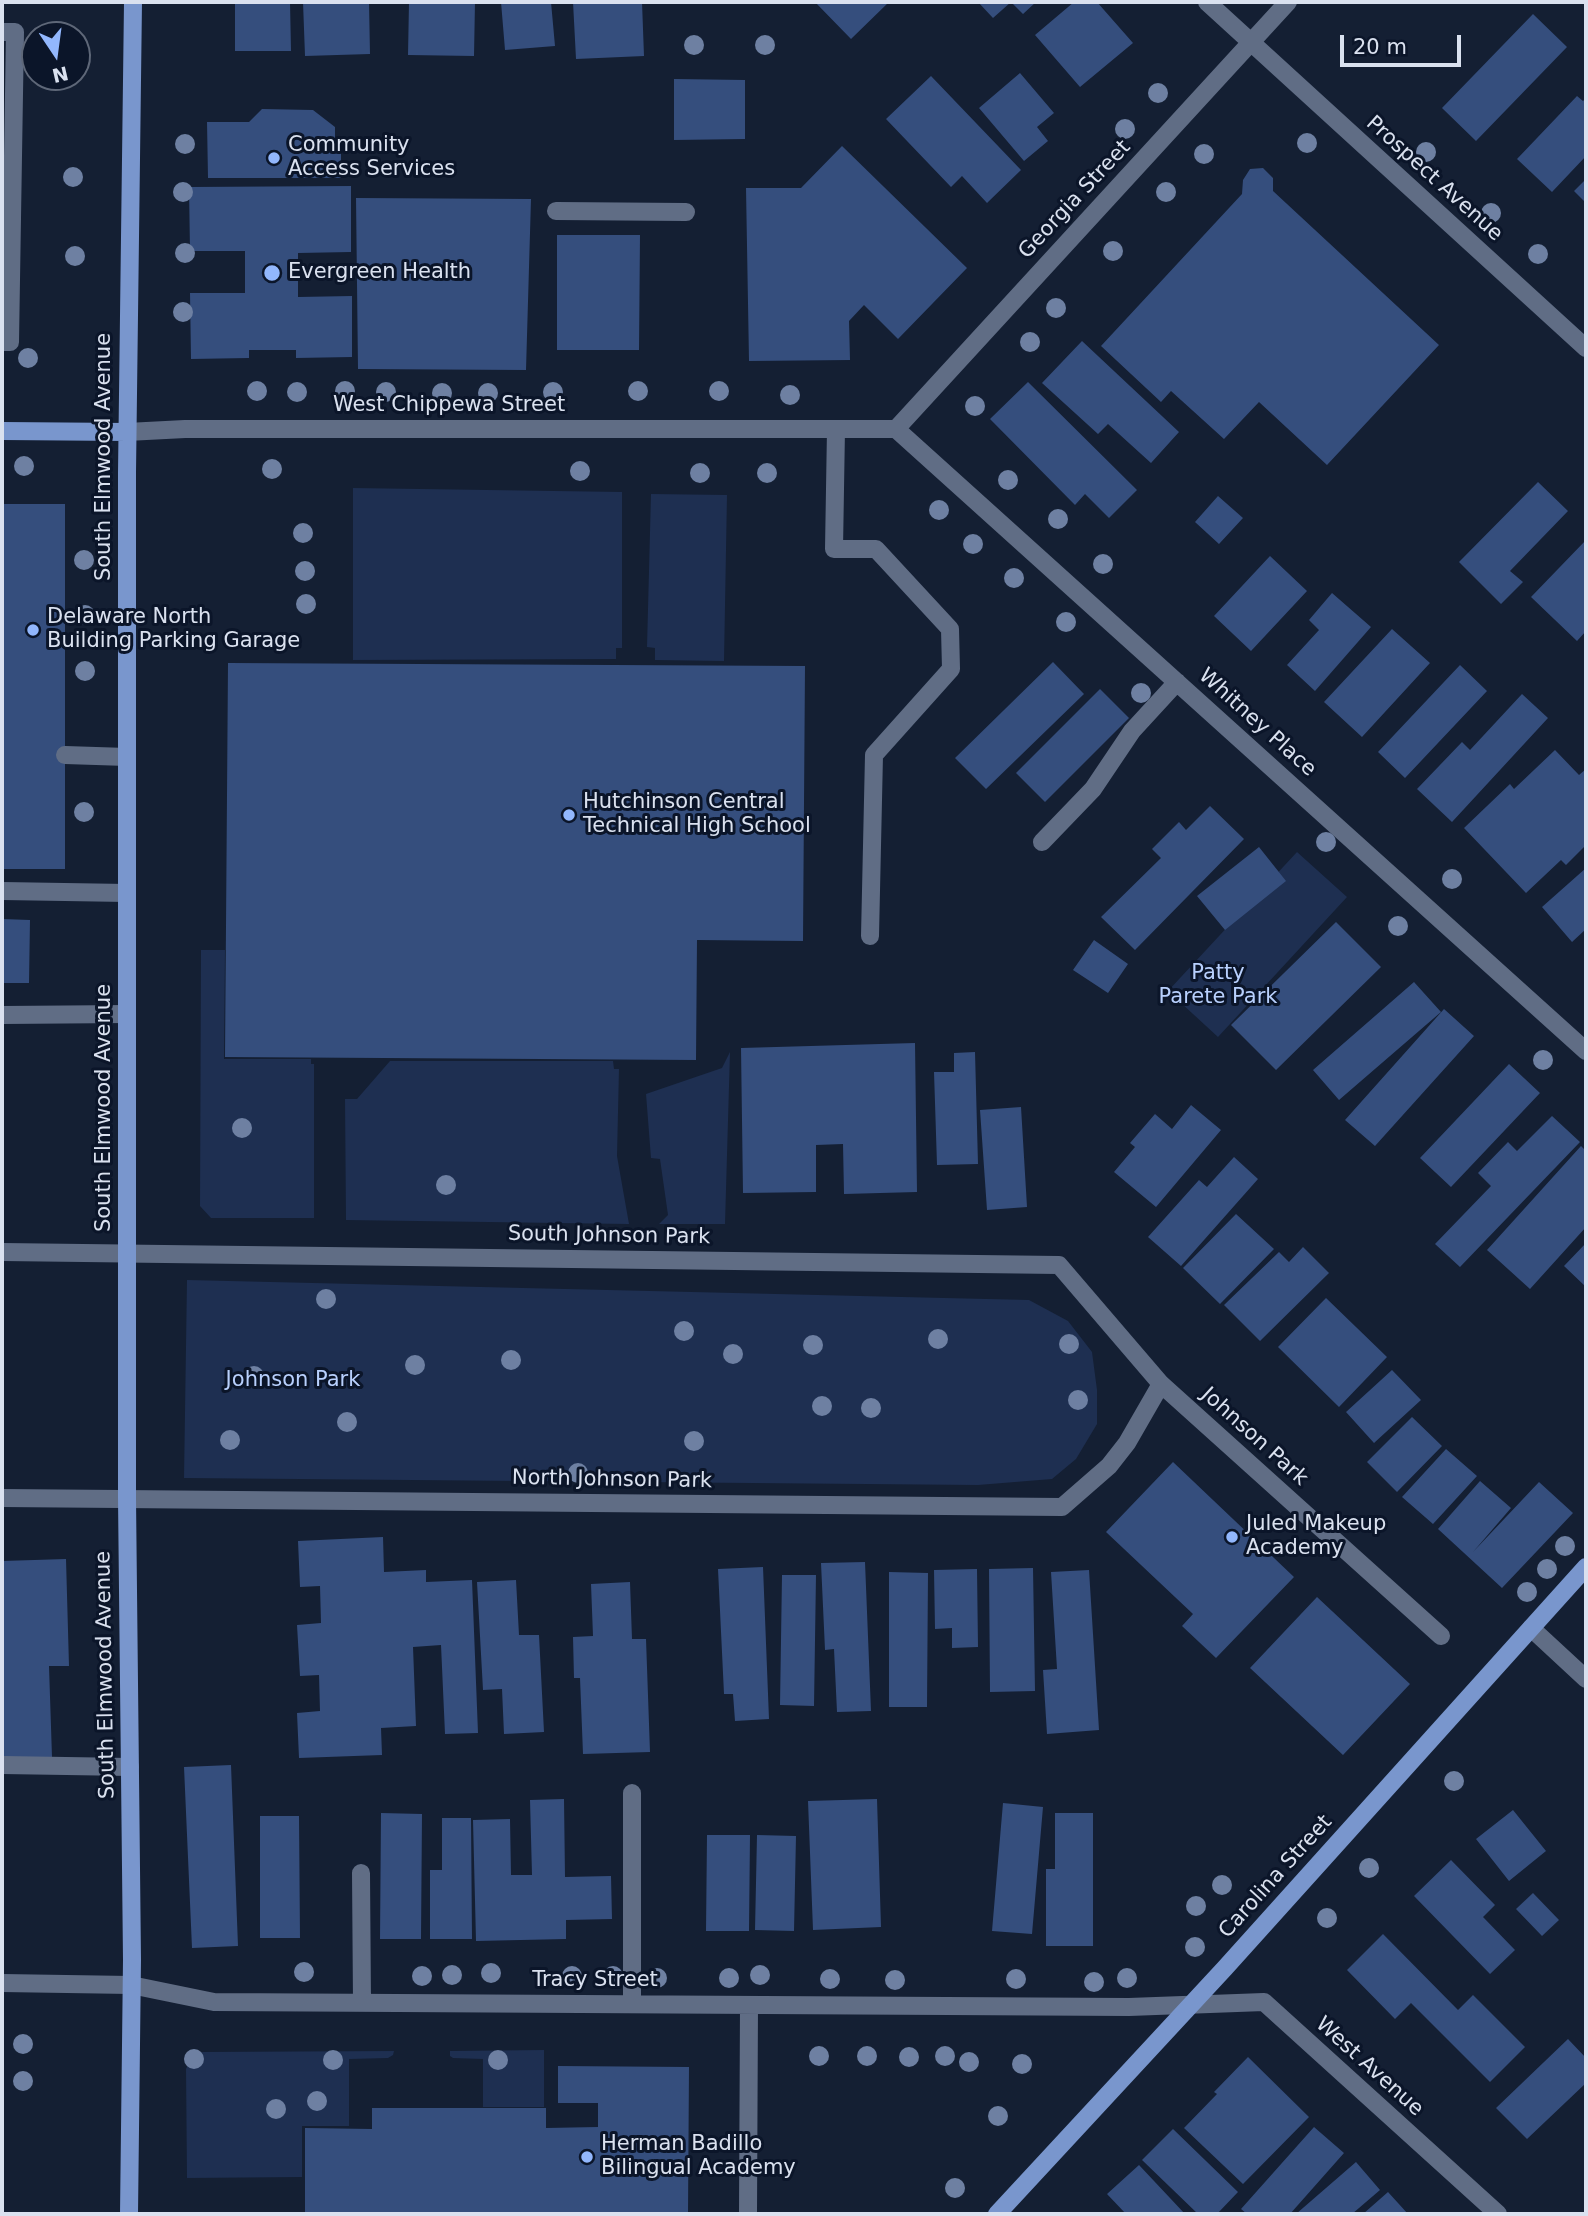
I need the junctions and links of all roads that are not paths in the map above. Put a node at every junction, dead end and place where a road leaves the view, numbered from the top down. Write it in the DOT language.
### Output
graph roads {
  1 [pos="133,2"];
  2 [pos="1207,2"];
  3 [pos="1288,2"];
  4 [pos="2,32"];
  5 [pos="1251,43"];
  6 [pos="7,142"];
  7 [pos="556,211"];
  8 [pos="686,212"];
  9 [pos="2,342"];
  10 [pos="1586,348"];
  11 [pos="836,429"];
  12 [pos="897,429"];
  13 [pos="2,431"];
  14 [pos="128,432"];
  15 [pos="1177,682"];
  16 [pos="65,755"];
  17 [pos="127,757"];
  18 [pos="1042,842"];
  19 [pos="2,891"];
  20 [pos="127,893"];
  21 [pos="870,936"];
  22 [pos="127,1014"];
  23 [pos="2,1015"];
  24 [pos="1586,1051"];
  25 [pos="2,1252"];
  26 [pos="128,1252"];
  27 [pos="1161,1384"];
  28 [pos="2,1498"];
  29 [pos="127,1499"];
  30 [pos="1586,1567"];
  31 [pos="1531,1628"];
  32 [pos="1441,1636"];
  33 [pos="1586,1679"];
  34 [pos="2,1765"];
  35 [pos="130,1767"];
  36 [pos="632,1793"];
  37 [pos="361,1873"];
  38 [pos="2,1983"];
  39 [pos="131,1985"];
  40 [pos="362,2003"];
  41 [pos="632,2004"];
  42 [pos="748,2005"];
  43 [pos="1190,2006"];
  44 [pos="1003,2212"];
  45 [pos="128,2214"];
  46 [pos="748,2214"];
  47 [pos="1498,2214"];
  1 -- 14 [label="main road, South Elmwood Avenue"];
  2 -- 5 [label="street, Prospect Avenue"];
  3 -- 5 [label="street, Georgia Street"];
  4 -- 6 [label="street"];
  5 -- 10 [label="street, Prospect Avenue"];
  5 -- 12 [label="street, Georgia Street"];
  6 -- 9 [label="street"];
  7 -- 8 [label="street"];
  11 -- 12 [label="street, West Chippewa Street"];
  11 -- 14 [label="street, West Chippewa Street"];
  11 -- 21 [label="street"];
  12 -- 15 [label="street, Whitney Place"];
  13 -- 14 [label="main road, West Chippewa Street"];
  14 -- 17 [label="main road, South Elmwood Avenue"];
  15 -- 18 [label="street"];
  15 -- 24 [label="street, Whitney Place"];
  16 -- 17 [label="street"];
  17 -- 20 [label="main road, South Elmwood Avenue"];
  19 -- 20 [label="street"];
  20 -- 22 [label="main road, South Elmwood Avenue"];
  22 -- 23 [label="street"];
  22 -- 26 [label="main road, South Elmwood Avenue"];
  25 -- 26 [label="street, South Johnson Park"];
  26 -- 27 [label="street, South Johnson Park"];
  26 -- 29 [label="main road, South Elmwood Avenue"];
  27 -- 29 [label="street, North Johnson Park"];
  27 -- 32 [label="street, Johnson Park"];
  28 -- 29 [label="street, North Johnson Park"];
  29 -- 35 [label="main road, South Elmwood Avenue"];
  30 -- 31 [label="main road, Carolina Street"];
  31 -- 33 [label="street"];
  31 -- 43 [label="main road, Carolina Street"];
  34 -- 35 [label="street"];
  35 -- 39 [label="main road, South Elmwood Avenue"];
  36 -- 41 [label="street"];
  37 -- 40 [label="street"];
  38 -- 39 [label="street, Tracy Street"];
  39 -- 40 [label="street, Tracy Street"];
  39 -- 45 [label="main road, South Elmwood Avenue"];
  40 -- 41 [label="street, Tracy Street"];
  41 -- 42 [label="street, Tracy Street"];
  42 -- 43 [label="street, Tracy Street"];
  42 -- 46 [label="street"];
  43 -- 44 [label="main road, Carolina Street"];
  43 -- 47 [label="street, West Avenue"];
}
